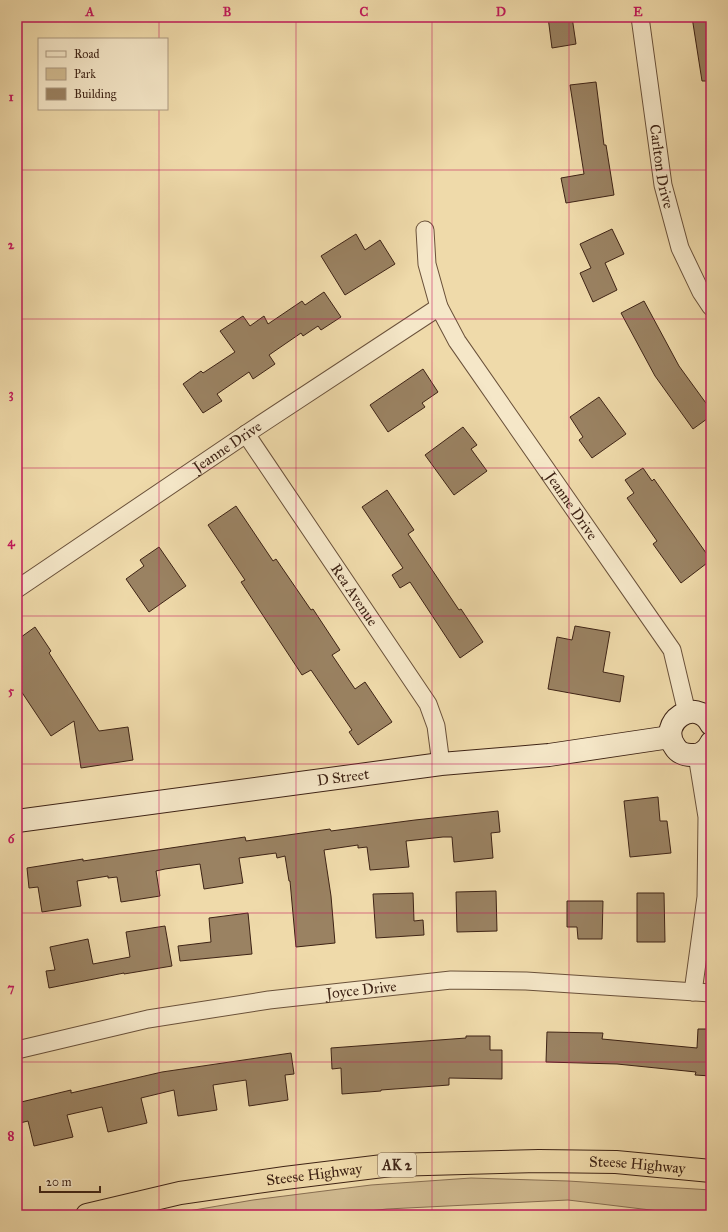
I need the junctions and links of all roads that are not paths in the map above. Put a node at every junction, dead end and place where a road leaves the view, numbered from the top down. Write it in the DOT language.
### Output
graph roads {
  1 [pos="640,17"];
  2 [pos="425,230"];
  3 [pos="711,307"];
  4 [pos="439,308"];
  5 [pos="246,434"];
  6 [pos="17,589"];
  7 [pos="686,713"];
  8 [pos="711,724"];
  9 [pos="670,737"];
  10 [pos="704,749"];
  11 [pos="441,764"];
  12 [pos="17,821"];
  13 [pos="693,992"];
  14 [pos="711,993"];
  15 [pos="17,1050"];
  16 [pos="711,1171"];
  17 [pos="87,1215"];
  1 -- 3 [label="street, Carlton Drive"];
  2 -- 4 [label="street, Jeanne Drive"];
  4 -- 5 [label="street, Jeanne Drive"];
  4 -- 7 [label="street, Jeanne Drive"];
  5 -- 6 [label="street, Jeanne Drive"];
  5 -- 11 [label="street, Rea Avenue"];
  7 -- 8 [label="street"];
  7 -- 9 [label="street"];
  9 -- 10 [label="street"];
  9 -- 11 [label="street, D Street"];
  10 -- 13 [label="street"];
  11 -- 12 [label="street, D Street"];
  13 -- 14 [label="street, Joyce Drive"];
  13 -- 15 [label="street, Joyce Drive"];
  16 -- 17 [label="highway, Steese Highway / AK 2"];
}
